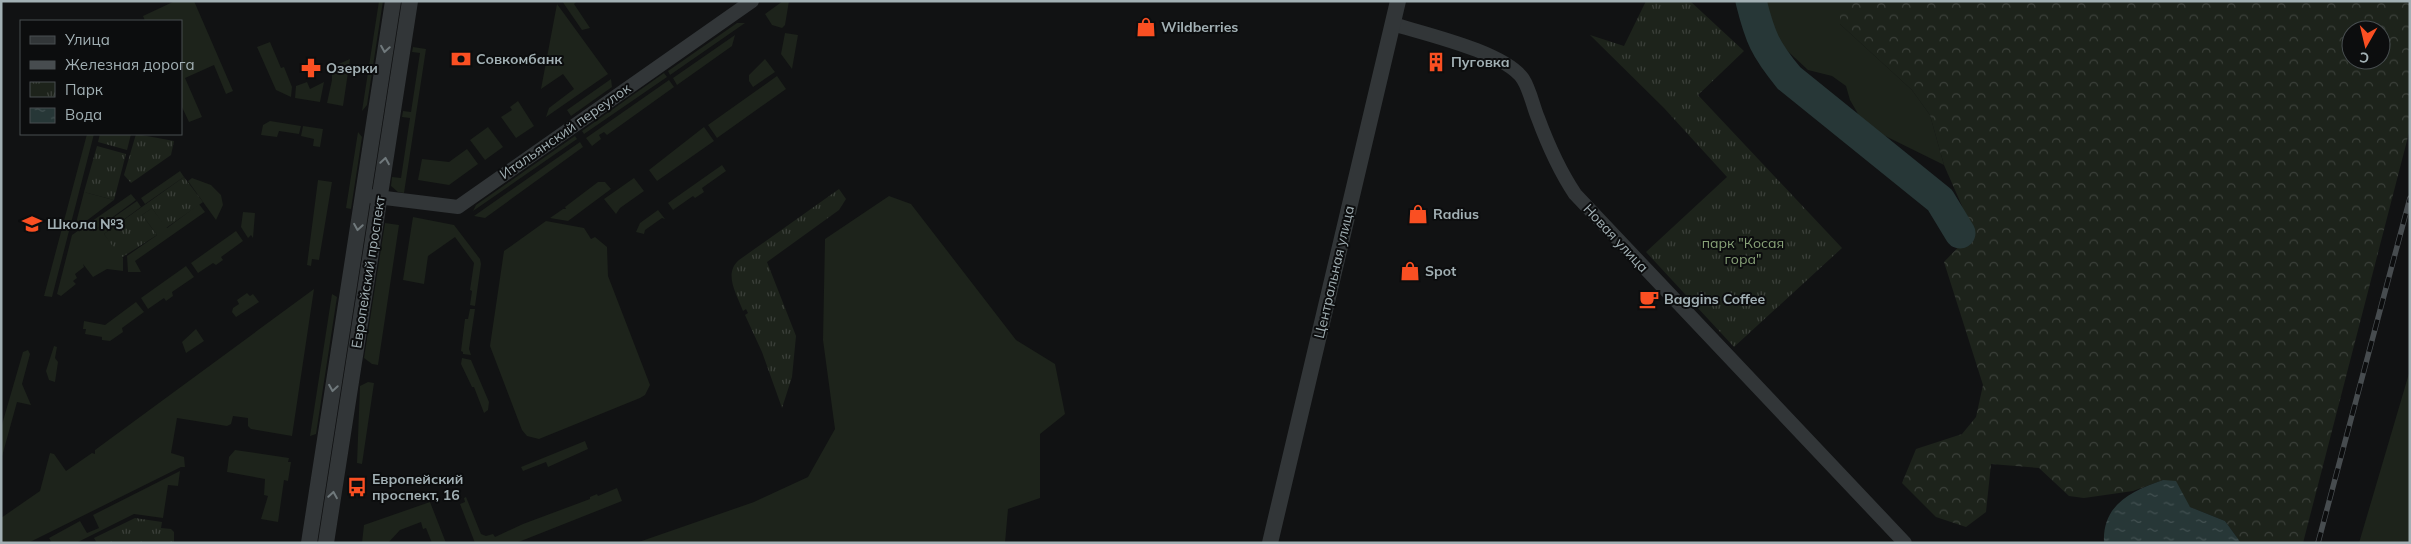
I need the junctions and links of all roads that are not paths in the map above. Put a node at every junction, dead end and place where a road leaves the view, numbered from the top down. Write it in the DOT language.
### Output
graph roads {
  1 [pos="393,1"];
  2 [pos="410,1"];
  3 [pos="752,1"];
  4 [pos="1398,1"];
  5 [pos="1393,24"];
  6 [pos="363,195"];
  7 [pos="379,198"];
  8 [pos="309,543"];
  9 [pos="326,543"];
  10 [pos="1270,543"];
  11 [pos="1905,543"];
  1 -- 6 [label="street, Европейский проспект, one-way"];
  7 -- 2 [label="street, Европейский проспект, one-way"];
  3 -- 7 [label="street, Итальянский переулок"];
  4 -- 5 [label="street, Центральная улица"];
  5 -- 10 [label="street, Центральная улица"];
  5 -- 11 [label="street, Новая улица"];
  6 -- 7 [label="street, Итальянский переулок"];
  6 -- 8 [label="street, Европейский проспект, one-way"];
  9 -- 7 [label="street, Европейский проспект, one-way"];
}
